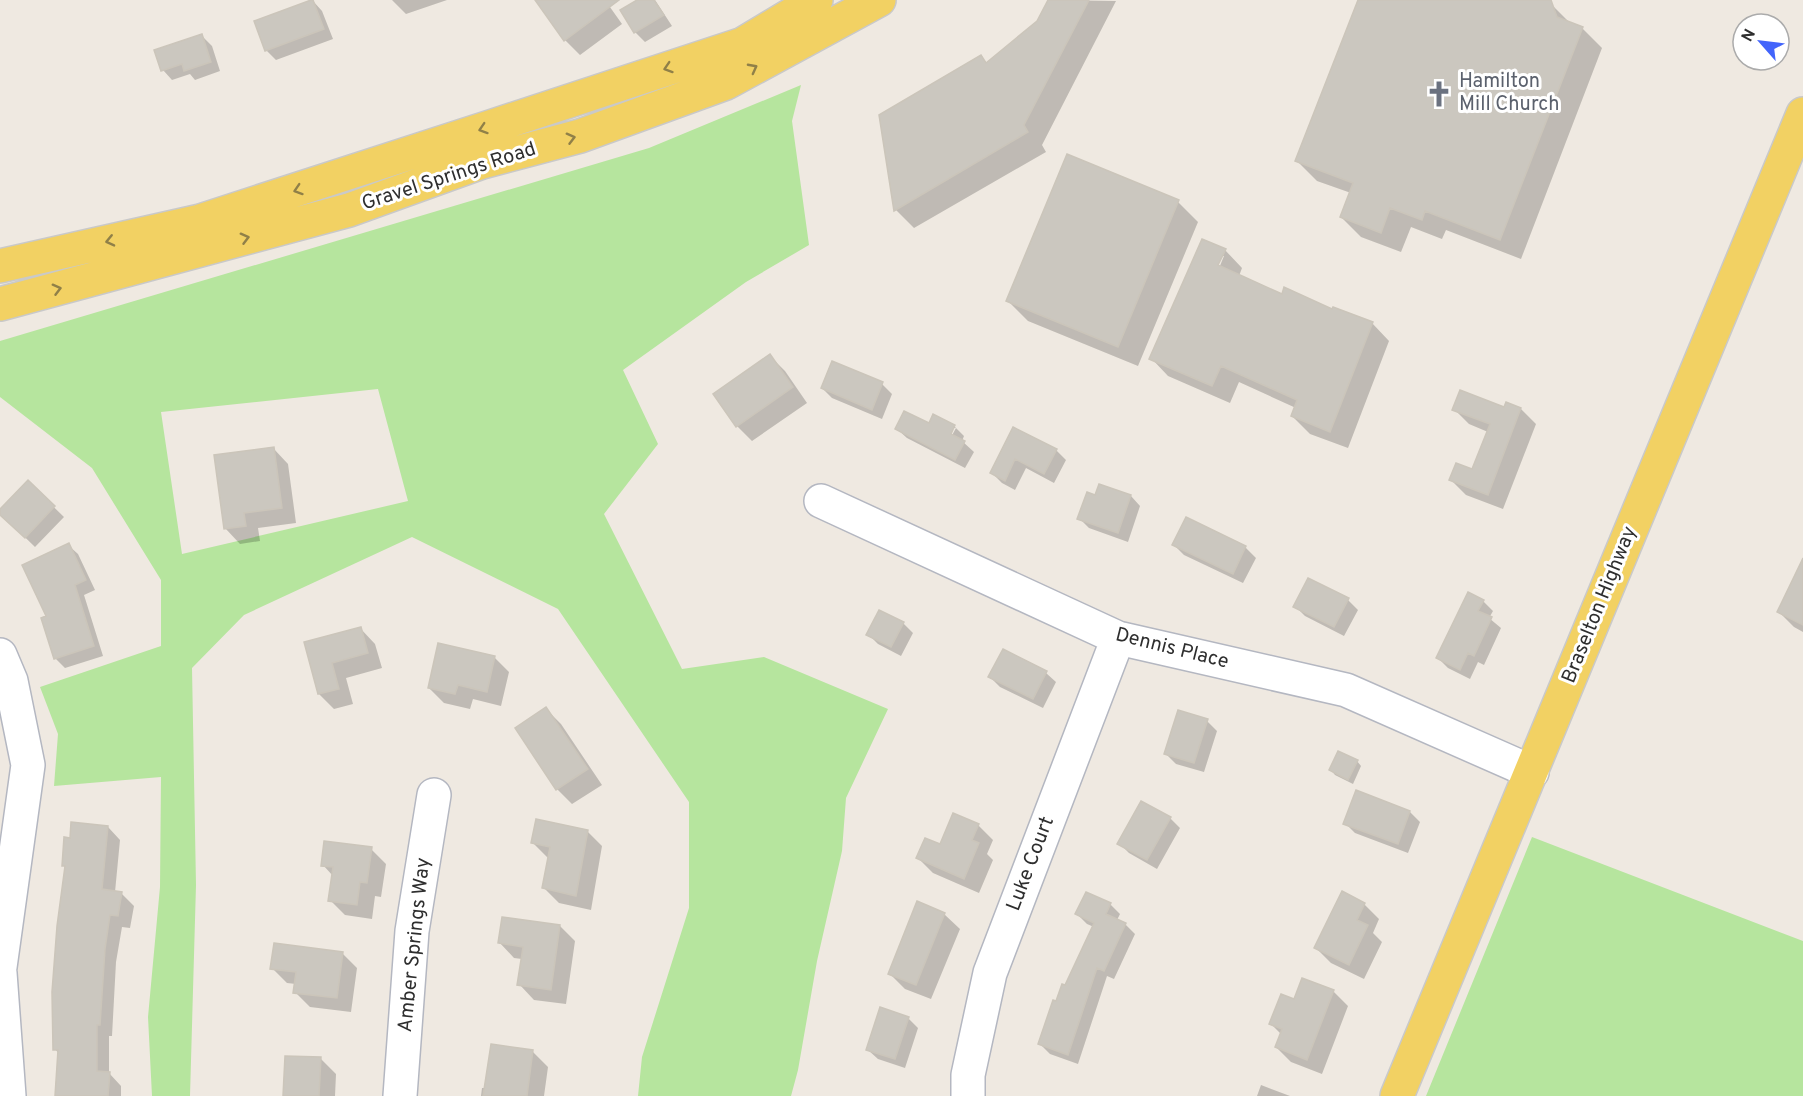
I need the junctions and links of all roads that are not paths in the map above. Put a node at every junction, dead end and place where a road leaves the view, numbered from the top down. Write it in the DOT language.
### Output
graph roads {
  1 [pos="816,0"];
  2 [pos="879,0"];
  3 [pos="1803,114"];
  4 [pos="0,266"];
  5 [pos="0,304"];
  6 [pos="821,501"];
  7 [pos="1118,638"];
  8 [pos="0,655"];
  9 [pos="1532,772"];
  10 [pos="434,795"];
  11 [pos="0,967"];
  12 [pos="0,973"];
  13 [pos="9,1096"];
  14 [pos="400,1096"];
  15 [pos="968,1096"];
  16 [pos="1397,1096"];
  1 -- 4 [label="main road, Gravel Springs Road, one-way"];
  5 -- 2 [label="main road, Gravel Springs Road, one-way"];
  3 -- 9 [label="main road, Braselton Highway"];
  6 -- 7 [label="street, Dennis Place"];
  7 -- 9 [label="street, Dennis Place"];
  7 -- 15 [label="street, Luke Court"];
  8 -- 11 [label="street"];
  9 -- 16 [label="main road, Braselton Highway"];
  10 -- 14 [label="street, Amber Springs Way"];
  12 -- 13 [label="street"];
}
